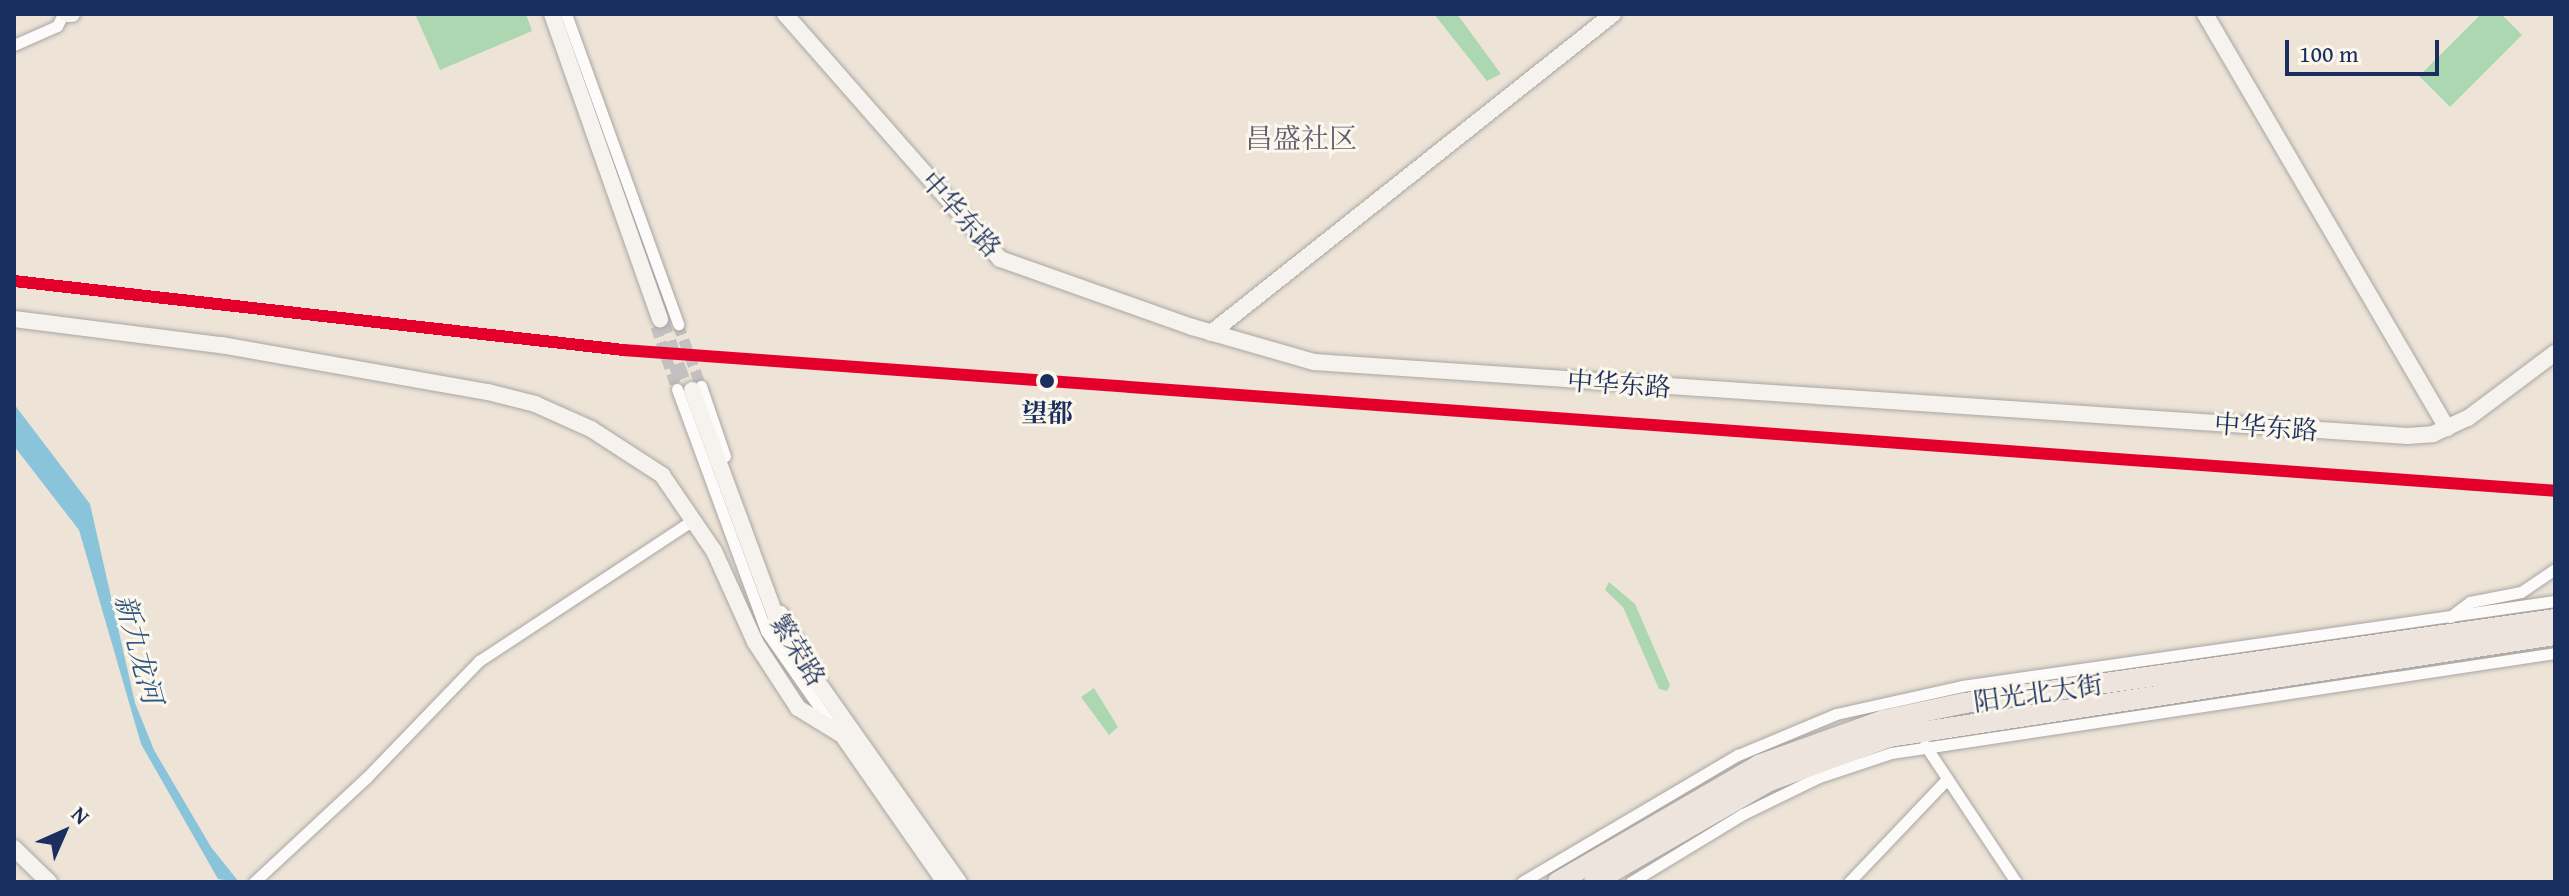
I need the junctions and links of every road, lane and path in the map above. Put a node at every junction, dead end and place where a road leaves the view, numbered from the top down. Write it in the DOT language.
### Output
graph roads {
  1 [pos="67,14"];
  2 [pos="544,14"];
  3 [pos="552,14"];
  4 [pos="558,14"];
  5 [pos="566,14"];
  6 [pos="785,14"];
  7 [pos="1613,14"];
  8 [pos="2205,14"];
  9 [pos="14,45"];
  10 [pos="14,319"];
  11 [pos="665,322"];
  12 [pos="1211,333"];
  13 [pos="2555,353"];
  14 [pos="2447,428"];
  15 [pos="693,520"];
  16 [pos="2555,569"];
  17 [pos="2555,601"];
  18 [pos="2555,619"];
  19 [pos="2447,625"];
  20 [pos="2555,635"];
  21 [pos="2555,653"];
  22 [pos="842,735"];
  23 [pos="1922,739"];
  24 [pos="1947,779"];
  25 [pos="14,848"];
  26 [pos="49,882"];
  27 [pos="254,882"];
  28 [pos="945,882"];
  29 [pos="959,882"];
  30 [pos="1522,882"];
  31 [pos="1558,882"];
  32 [pos="1594,882"];
  33 [pos="1631,882"];
  34 [pos="1849,882"];
  35 [pos="2016,882"];
  1 -- 9 [label="street"];
  2 -- 11 [label="street"];
  3 -- 11 [label="street"];
  4 -- 11 [label="street"];
  5 -- 11 [label="street"];
  6 -- 12 [label="street, 中华东路"];
  7 -- 12 [label="street"];
  8 -- 14 [label="street"];
  10 -- 15 [label="street"];
  12 -- 14 [label="street, 中华东路"];
  13 -- 14 [label="street, 中华东路"];
  15 -- 22 [label="street"];
  15 -- 27 [label="street"];
  16 -- 19 [label="street"];
  17 -- 19 [label="street"];
  18 -- 19 [label="highway, 阳光北大街"];
  19 -- 30 [label="street"];
  19 -- 31 [label="highway, 阳光北大街"];
  20 -- 23 [label="highway, 阳光北大街"];
  21 -- 23 [label="street"];
  22 -- 28 [label="street, 繁荣路"];
  22 -- 29 [label="street, 繁荣路"];
  23 -- 24 [label="street"];
  23 -- 32 [label="highway, 阳光北大街"];
  23 -- 33 [label="street"];
  24 -- 34 [label="street"];
  24 -- 35 [label="street"];
  25 -- 26 [label="street"];
}
